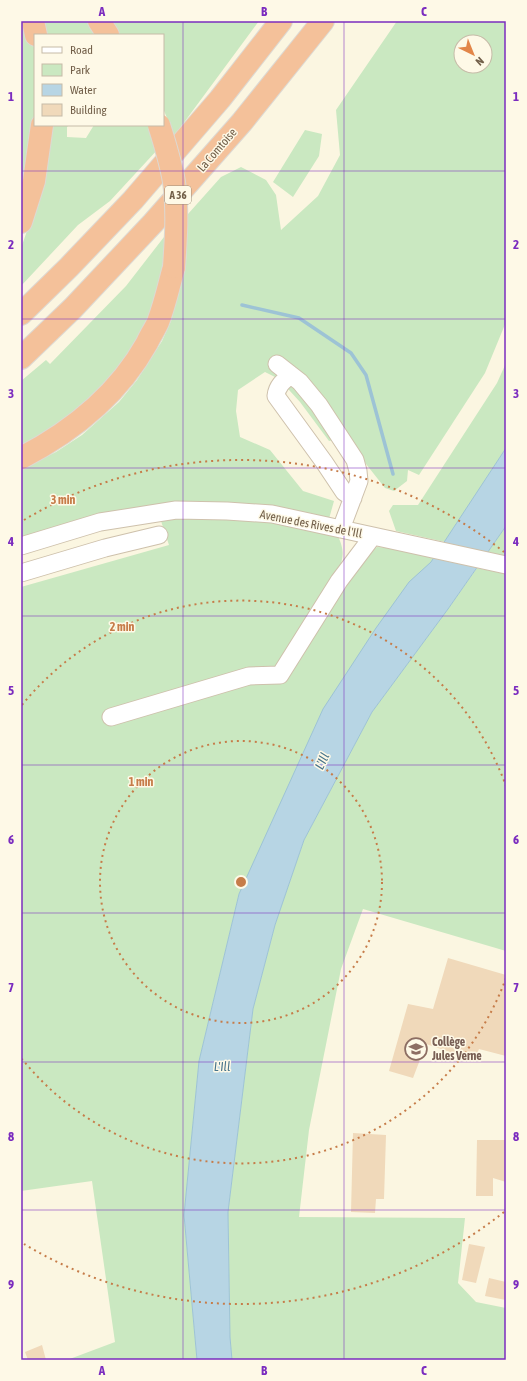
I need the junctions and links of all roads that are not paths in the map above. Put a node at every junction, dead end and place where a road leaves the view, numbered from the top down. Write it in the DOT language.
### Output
graph roads {
  1 [pos="33,21"];
  2 [pos="99,21"];
  3 [pos="281,21"];
  4 [pos="323,21"];
  5 [pos="36,34"];
  6 [pos="107,34"];
  7 [pos="159,126"];
  8 [pos="41,133"];
  9 [pos="21,222"];
  10 [pos="21,314"];
  11 [pos="21,358"];
  12 [pos="277,364"];
  13 [pos="291,375"];
  14 [pos="21,458"];
  15 [pos="353,498"];
  16 [pos="100,522"];
  17 [pos="341,529"];
  18 [pos="159,535"];
  19 [pos="373,536"];
  20 [pos="21,546"];
  21 [pos="105,548"];
  22 [pos="506,565"];
  23 [pos="21,573"];
  24 [pos="110,717"];
  1 -- 5 [label="highway"];
  2 -- 6 [label="highway"];
  3 -- 10 [label="highway, A 36"];
  4 -- 11 [label="highway, La Comtoise / A 36"];
  7 -- 14 [label="highway, bridge"];
  8 -- 9 [label="highway"];
  12 -- 13 [label="street"];
  13 -- 15 [label="street"];
  13 -- 15 [label="street"];
  15 -- 17 [label="street"];
  16 -- 17 [label="street, Avenue des Rives de l'Ill"];
  16 -- 20 [label="street, Avenue des Rives de l'Ill"];
  16 -- 21 [label="street"];
  17 -- 19 [label="street, Avenue des Rives de l'Ill"];
  18 -- 21 [label="street"];
  19 -- 22 [label="street, Avenue des Rives de l'Ill"];
  19 -- 24 [label="street"];
  21 -- 23 [label="street"];
}
